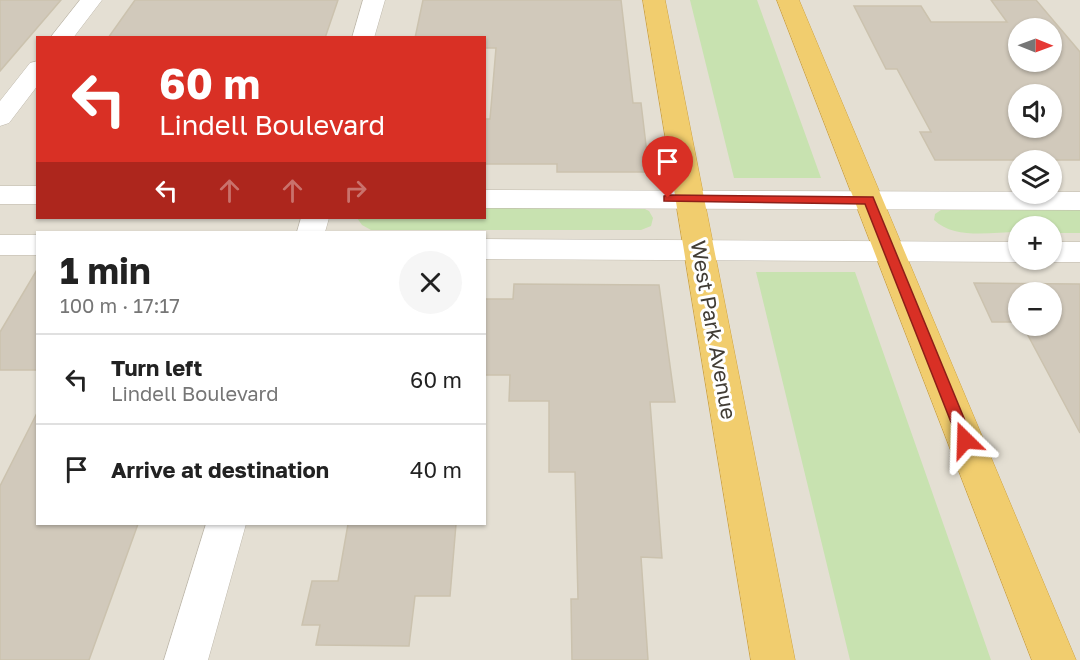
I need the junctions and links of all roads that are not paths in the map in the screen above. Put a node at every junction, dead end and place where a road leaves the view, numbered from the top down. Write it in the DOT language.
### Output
graph roads {
  1 [pos="91,0"];
  2 [pos="374,0"];
  3 [pos="654,0"];
  4 [pos="788,0"];
  5 [pos="64,36"];
  6 [pos="364,36"];
  7 [pos="36,71"];
  8 [pos="0,118"];
  9 [pos="0,195"];
  10 [pos="36,195"];
  11 [pos="486,199"];
  12 [pos="689,199"];
  13 [pos="869,200"];
  14 [pos="1080,201"];
  15 [pos="0,245"];
  16 [pos="36,245"];
  17 [pos="486,249"];
  18 [pos="698,250"];
  19 [pos="890,251"];
  20 [pos="1008,252"];
  21 [pos="1062,252"];
  22 [pos="1080,252"];
  23 [pos="226,525"];
  24 [pos="186,660"];
  25 [pos="773,660"];
  26 [pos="1054,660"];
  1 -- 5 [label="street"];
  2 -- 6 [label="street"];
  3 -- 12 [label="highway, West Park Avenue"];
  4 -- 13 [label="highway"];
  7 -- 8 [label="street"];
  9 -- 10 [label="street"];
  11 -- 12 [label="street"];
  12 -- 13 [label="street"];
  12 -- 18 [label="highway, West Park Avenue"];
  13 -- 14 [label="street"];
  13 -- 19 [label="highway"];
  15 -- 16 [label="street"];
  17 -- 18 [label="street"];
  18 -- 19 [label="street"];
  18 -- 25 [label="highway, West Park Avenue"];
  19 -- 20 [label="street"];
  19 -- 26 [label="highway"];
  21 -- 22 [label="street"];
  23 -- 24 [label="street"];
}
